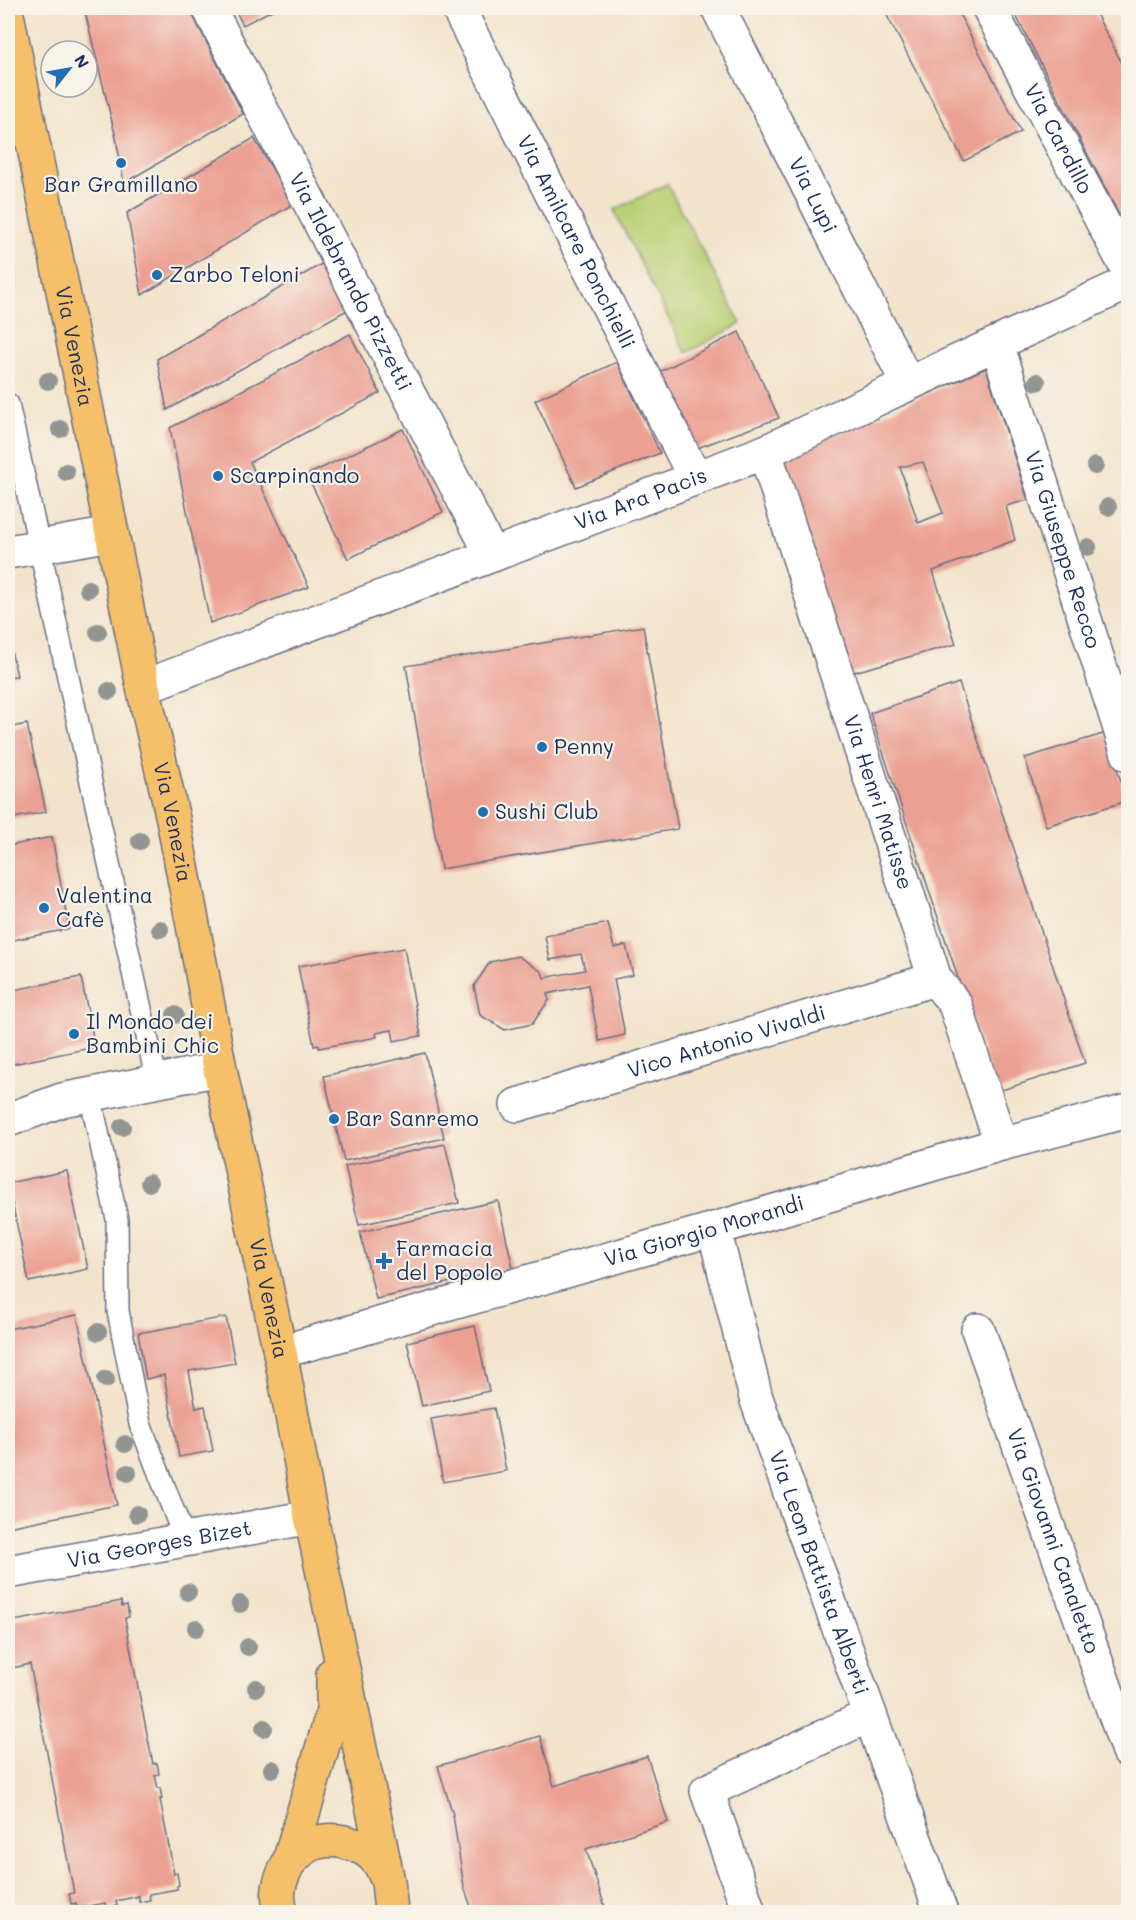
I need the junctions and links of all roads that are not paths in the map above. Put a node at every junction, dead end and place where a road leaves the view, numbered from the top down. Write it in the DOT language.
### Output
graph roads {
  1 [pos="209,8"];
  2 [pos="458,8"];
  3 [pos="718,8"];
  4 [pos="989,8"];
  5 [pos="8,19"];
  6 [pos="1128,270"];
  7 [pos="1128,284"];
  8 [pos="997,344"];
  9 [pos="908,384"];
  10 [pos="8,404"];
  11 [pos="765,452"];
  12 [pos="695,478"];
  13 [pos="112,534"];
  14 [pos="23,550"];
  15 [pos="492,555"];
  16 [pos="143,687"];
  17 [pos="1128,754"];
  18 [pos="935,979"];
  19 [pos="220,1069"];
  20 [pos="157,1082"];
  21 [pos="90,1095"];
  22 [pos="518,1105"];
  23 [pos="1128,1111"];
  24 [pos="8,1120"];
  25 [pos="1001,1144"];
  26 [pos="714,1229"];
  27 [pos="978,1330"];
  28 [pos="280,1352"];
  29 [pos="311,1516"];
  30 [pos="185,1540"];
  31 [pos="8,1572"];
  32 [pos="334,1627"];
  33 [pos="870,1715"];
  34 [pos="1128,1751"];
  35 [pos="283,1885"];
  36 [pos="389,1902"];
  37 [pos="262,1912"];
  38 [pos="749,1912"];
  39 [pos="941,1912"];
  1 -- 15 [label="street, Via Ildebrando Pizzetti"];
  2 -- 12 [label="street, Via Amilcare Ponchielli"];
  3 -- 9 [label="street, Via Lupi"];
  4 -- 6 [label="street, Via Cardillo"];
  5 -- 13 [label="main road, Via Venezia"];
  7 -- 8 [label="street, Via Ara Pacis"];
  8 -- 9 [label="street, Via Ara Pacis"];
  8 -- 17 [label="street, Via Giuseppe Recco"];
  9 -- 11 [label="street, Via Ara Pacis"];
  10 -- 14 [label="lane"];
  11 -- 12 [label="street, Via Ara Pacis"];
  11 -- 18 [label="street, Via Henri Matisse"];
  12 -- 15 [label="street, Via Ara Pacis"];
  13 -- 14 [label="street"];
  13 -- 16 [label="main road, Via Venezia"];
  14 -- 20 [label="lane"];
  15 -- 16 [label="street, Via Ara Pacis"];
  16 -- 19 [label="main road, Via Venezia"];
  18 -- 22 [label="street, Vico Antonio Vivaldi"];
  18 -- 25 [label="street, Via Henri Matisse"];
  19 -- 20 [label="street"];
  19 -- 28 [label="main road, Via Venezia"];
  20 -- 21 [label="street"];
  21 -- 24 [label="street"];
  21 -- 30 [label="lane"];
  23 -- 25 [label="street, Via Giorgio Morandi"];
  25 -- 26 [label="street, Via Giorgio Morandi"];
  26 -- 28 [label="street, Via Giorgio Morandi"];
  26 -- 33 [label="street, Via Leon Battista Alberti"];
  27 -- 34 [label="street, Via Giovanni Canaletto"];
  28 -- 29 [label="main road, Via Venezia"];
  29 -- 30 [label="street, Via Georges Bizet"];
  29 -- 32 [label="main road, Via Venezia"];
  30 -- 31 [label="street, Via Georges Bizet"];
  32 -- 35 [label="main road"];
  32 -- 36 [label="main road"];
  33 -- 38 [label="street"];
  33 -- 39 [label="street, Via Leon Battista Alberti"];
  35 -- 36 [label="main road"];
  35 -- 37 [label="street"];
}
